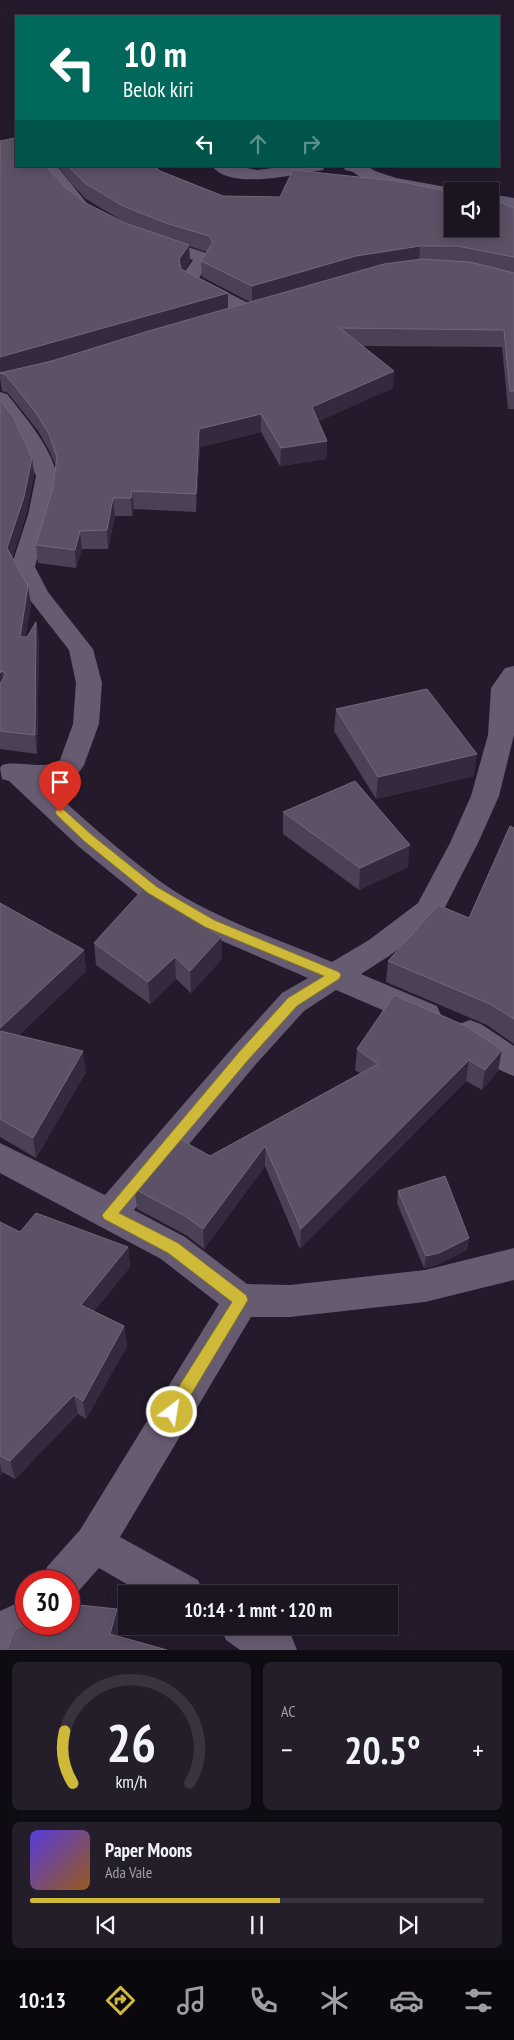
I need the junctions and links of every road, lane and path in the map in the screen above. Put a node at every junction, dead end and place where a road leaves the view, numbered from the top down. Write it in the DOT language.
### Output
graph roads {
  1 [pos="49,167"];
  2 [pos="223,167"];
  3 [pos="312,167"];
  4 [pos="353,167"];
  5 [pos="444,192"];
  6 [pos="499,200"];
  7 [pos="514,203"];
  8 [pos="94,214"];
  9 [pos="136,233"];
  10 [pos="223,319"];
  11 [pos="2,388"];
  12 [pos="514,674"];
  13 [pos="9,771"];
  14 [pos="335,975"];
  15 [pos="514,1063"];
  16 [pos="0,1158"];
  17 [pos="109,1215"];
  18 [pos="514,1264"];
  19 [pos="241,1300"];
  20 [pos="94,1544"];
  21 [pos="71,1570"];
  22 [pos="168,1585"];
  23 [pos="15,1625"];
  24 [pos="0,1633"];
  25 [pos="254,1635"];
  26 [pos="276,1650"];
  1 -- 8 [label="street"];
  2 -- 3 [label="street"];
  4 -- 5 [label="street"];
  6 -- 7 [label="street"];
  9 -- 10 [label="street"];
  11 -- 13 [label="street"];
  12 -- 14 [label="street"];
  13 -- 14 [label="street"];
  14 -- 15 [label="street"];
  14 -- 17 [label="street"];
  16 -- 17 [label="street"];
  17 -- 19 [label="street"];
  18 -- 19 [label="street"];
  19 -- 20 [label="street"];
  20 -- 21 [label="street"];
  20 -- 22 [label="street"];
  23 -- 24 [label="street"];
  25 -- 26 [label="street"];
}
